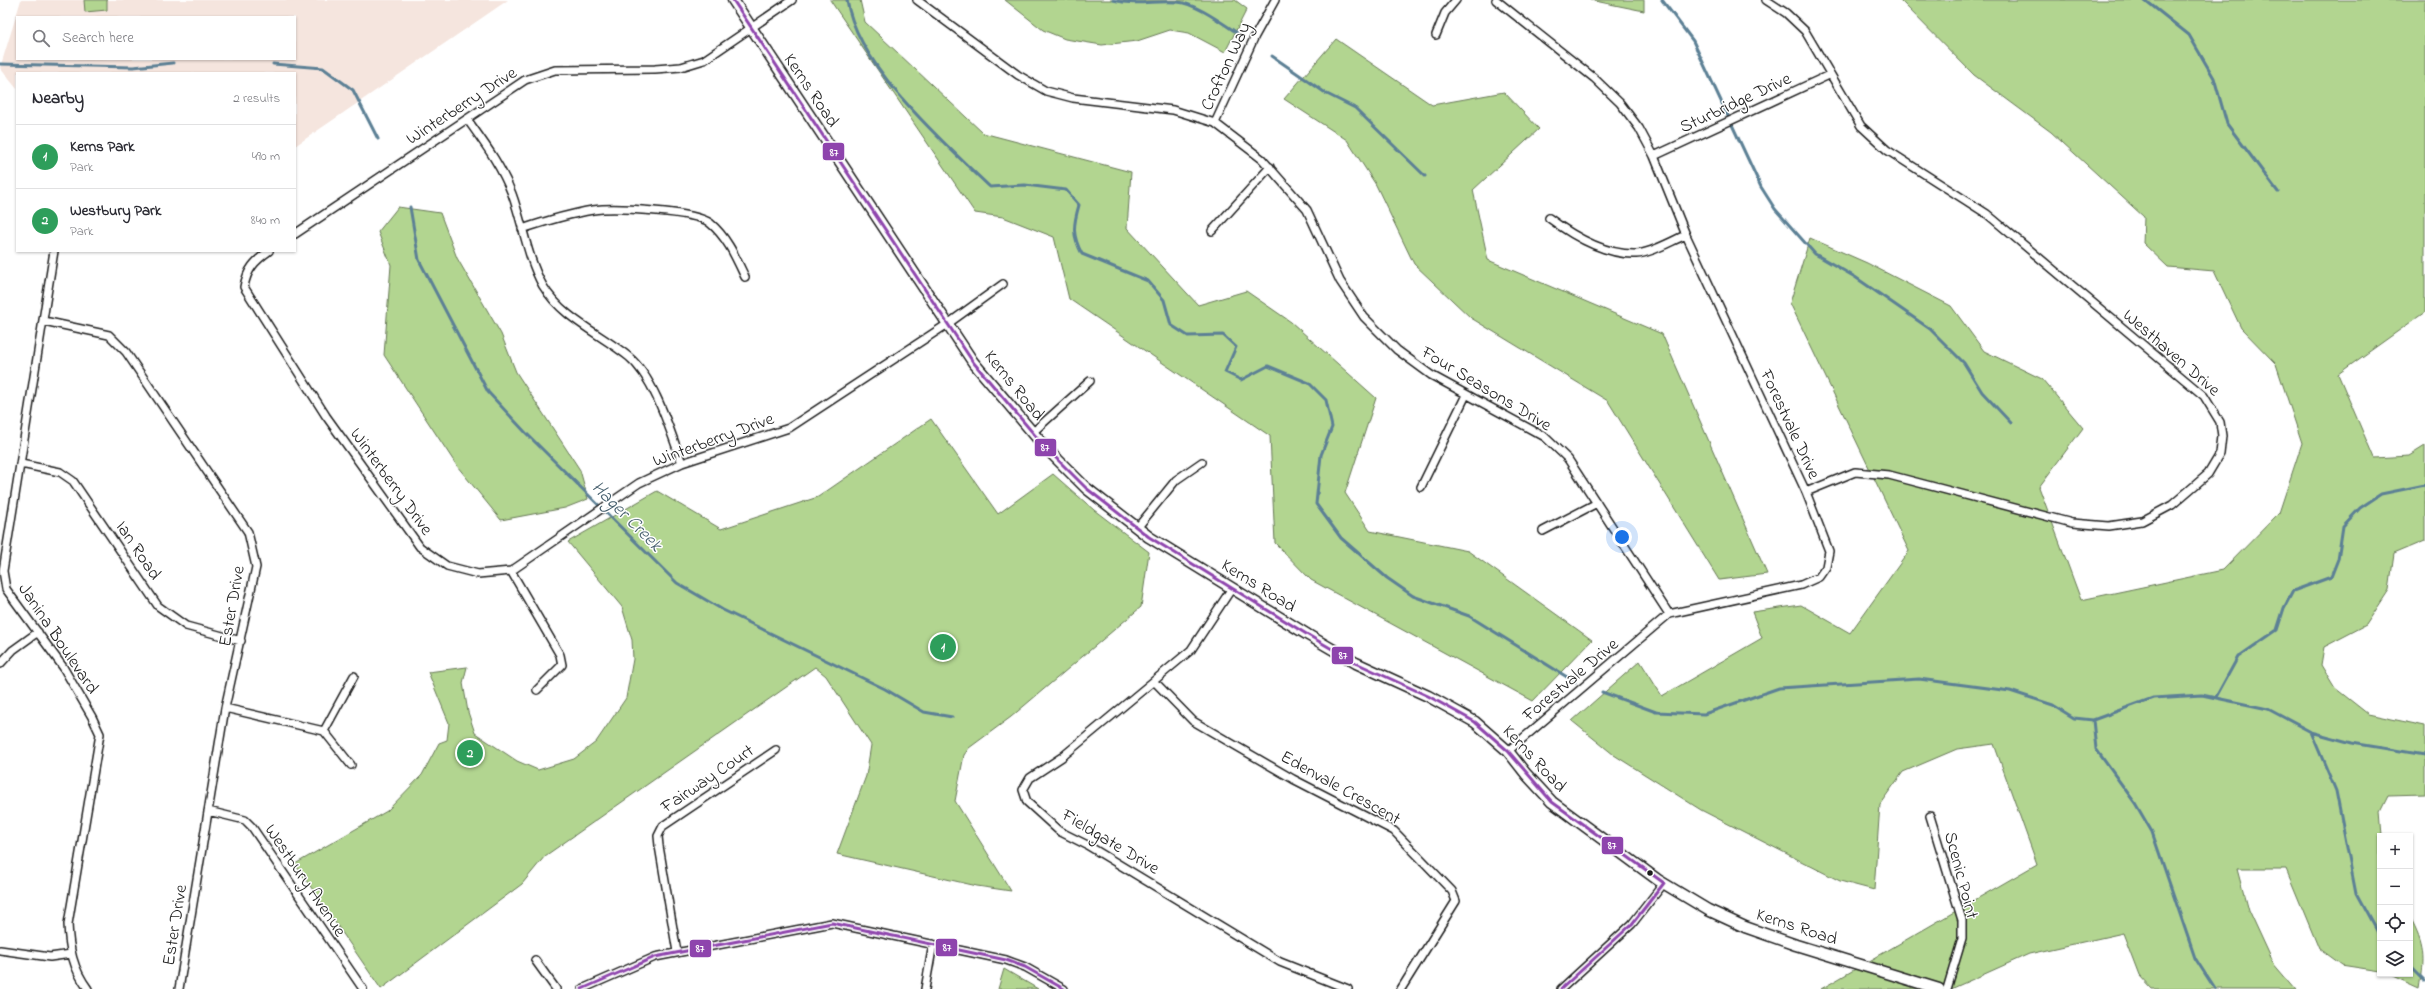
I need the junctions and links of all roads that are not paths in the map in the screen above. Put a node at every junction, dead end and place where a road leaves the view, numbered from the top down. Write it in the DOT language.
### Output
graph roads {
  1 [pos="733,0"];
  2 [pos="792,0"];
  3 [pos="917,0"];
  4 [pos="1275,0"];
  5 [pos="1456,0"];
  6 [pos="1496,0"];
  7 [pos="1766,0"];
  8 [pos="751,29"];
  9 [pos="1436,35"];
  10 [pos="1829,75"];
  11 [pos="467,119"];
  12 [pos="1215,123"];
  13 [pos="1654,156"];
  14 [pos="1270,167"];
  15 [pos="1549,218"];
  16 [pos="522,229"];
  17 [pos="1212,231"];
  18 [pos="296,233"];
  19 [pos="1686,235"];
  20 [pos="54,252"];
  21 [pos="268,252"];
  22 [pos="745,277"];
  23 [pos="1003,284"];
  24 [pos="44,322"];
  25 [pos="950,323"];
  26 [pos="1090,380"];
  27 [pos="1466,395"];
  28 [pos="1032,433"];
  29 [pos="1202,462"];
  30 [pos="682,463"];
  31 [pos="21,464"];
  32 [pos="1421,487"];
  33 [pos="1806,492"];
  34 [pos="1597,503"];
  35 [pos="1137,528"];
  36 [pos="1543,531"];
  37 [pos="511,572"];
  38 [pos="1232,588"];
  39 [pos="1669,614"];
  40 [pos="38,632"];
  41 [pos="241,641"];
  42 [pos="0,664"];
  43 [pos="354,676"];
  44 [pos="1154,681"];
  45 [pos="537,690"];
  46 [pos="225,708"];
  47 [pos="324,731"];
  48 [pos="776,750"];
  49 [pos="1508,751"];
  50 [pos="351,765"];
  51 [pos="208,812"];
  52 [pos="1930,816"];
  53 [pos="1664,883"];
  54 [pos="934,944"];
  55 [pos="0,950"];
  56 [pos="677,952"];
  57 [pos="71,954"];
  58 [pos="535,960"];
  59 [pos="88,989"];
  60 [pos="179,989"];
  61 [pos="363,989"];
  62 [pos="556,989"];
  63 [pos="582,989"];
  64 [pos="925,989"];
  65 [pos="1064,989"];
  66 [pos="1348,989"];
  67 [pos="1401,989"];
  68 [pos="1561,989"];
  69 [pos="1939,989"];
  70 [pos="1947,989"];
  1 -- 8 [label="street, Kerns Road"];
  2 -- 8 [label="street"];
  3 -- 12 [label="street, Four Seasons Drive"];
  4 -- 12 [label="street, Crofton Way"];
  5 -- 9 [label="street"];
  6 -- 13 [label="street, Forestvale Drive"];
  7 -- 10 [label="street, Westhaven Drive"];
  8 -- 11 [label="street, Winterberry Drive"];
  8 -- 25 [label="street, Kerns Road"];
  10 -- 13 [label="street, Sturbridge Drive"];
  10 -- 33 [label="street, Westhaven Drive"];
  11 -- 16 [label="street"];
  11 -- 18 [label="street, Winterberry Drive"];
  12 -- 14 [label="street, Four Seasons Drive"];
  13 -- 19 [label="street, Forestvale Drive"];
  14 -- 17 [label="street"];
  14 -- 27 [label="street, Four Seasons Drive"];
  15 -- 19 [label="street"];
  16 -- 22 [label="street"];
  16 -- 30 [label="street"];
  19 -- 33 [label="street, Forestvale Drive"];
  20 -- 24 [label="street, Janina Boulevard"];
  21 -- 37 [label="street, Winterberry Drive"];
  23 -- 25 [label="street, Winterberry Drive"];
  24 -- 31 [label="street, Janina Boulevard"];
  24 -- 41 [label="street, Ester Drive"];
  25 -- 28 [label="street, Kerns Road"];
  25 -- 30 [label="street, Winterberry Drive"];
  26 -- 28 [label="street"];
  27 -- 32 [label="street"];
  27 -- 34 [label="street, Four Seasons Drive"];
  28 -- 35 [label="street, Kerns Road"];
  29 -- 35 [label="street"];
  30 -- 37 [label="street, Winterberry Drive"];
  31 -- 40 [label="street, Janina Boulevard"];
  31 -- 41 [label="street, Ian Road"];
  33 -- 39 [label="street, Forestvale Drive"];
  34 -- 36 [label="street"];
  34 -- 39 [label="street, Four Seasons Drive"];
  35 -- 38 [label="street, Kerns Road"];
  37 -- 45 [label="street"];
  38 -- 44 [label="street, Fieldgate Drive"];
  38 -- 49 [label="street, Kerns Road"];
  39 -- 49 [label="street, Forestvale Drive"];
  40 -- 42 [label="street"];
  40 -- 57 [label="street, Janina Boulevard"];
  41 -- 46 [label="street, Ester Drive"];
  43 -- 47 [label="street"];
  44 -- 66 [label="street, Fieldgate Drive"];
  44 -- 67 [label="street, Edenvale Crescent"];
  46 -- 47 [label="street"];
  46 -- 51 [label="street, Ester Drive"];
  47 -- 50 [label="street"];
  48 -- 56 [label="street, Fairway Court"];
  49 -- 53 [label="street, Kerns Road"];
  51 -- 60 [label="street, Ester Drive"];
  51 -- 61 [label="street, Westbury Avenue"];
  52 -- 70 [label="street, Scenic Point"];
  53 -- 68 [label="street"];
  53 -- 69 [label="street, Kerns Road"];
  54 -- 56 [label="street"];
  54 -- 64 [label="street"];
  54 -- 65 [label="street"];
  55 -- 57 [label="street"];
  56 -- 63 [label="street"];
  57 -- 59 [label="street, Janina Boulevard"];
  58 -- 62 [label="street"];
}
